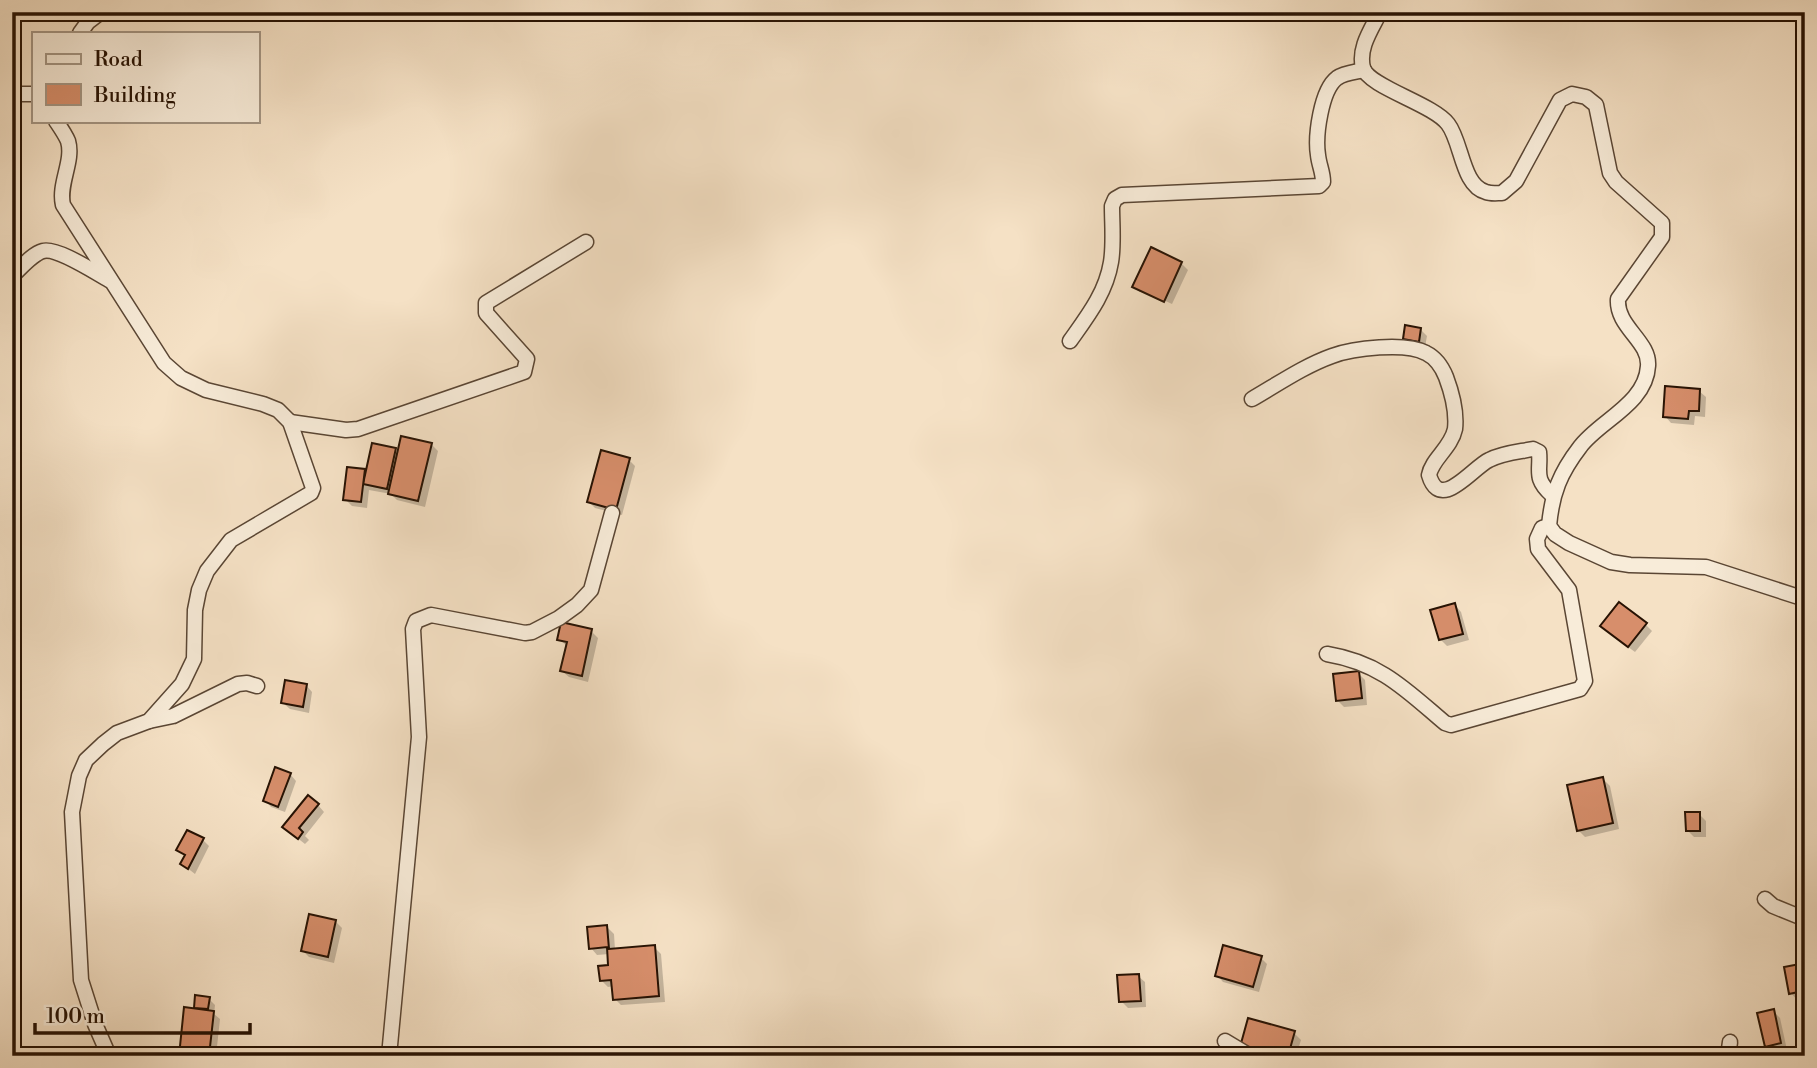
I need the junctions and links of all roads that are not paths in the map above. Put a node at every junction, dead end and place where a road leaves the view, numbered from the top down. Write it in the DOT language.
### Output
graph roads {
  1 [pos="102,12"];
  2 [pos="1380,12"];
  3 [pos="81,32"];
  4 [pos="1364,70"];
  5 [pos="12,93"];
  6 [pos="32,94"];
  7 [pos="57,122"];
  8 [pos="586,242"];
  9 [pos="12,276"];
  10 [pos="110,281"];
  11 [pos="1070,341"];
  12 [pos="1252,399"];
  13 [pos="290,422"];
  14 [pos="1552,495"];
  15 [pos="612,513"];
  16 [pos="1549,526"];
  17 [pos="1805,599"];
  18 [pos="1327,654"];
  19 [pos="257,686"];
  20 [pos="149,721"];
  21 [pos="1765,899"];
  22 [pos="1805,919"];
  23 [pos="1225,1041"];
  24 [pos="110,1056"];
  25 [pos="389,1056"];
  26 [pos="1251,1056"];
  1 -- 3 [label="street"];
  2 -- 4 [label="street"];
  4 -- 11 [label="street"];
  4 -- 14 [label="street"];
  5 -- 6 [label="street"];
  7 -- 10 [label="street"];
  8 -- 13 [label="street"];
  9 -- 10 [label="street"];
  10 -- 13 [label="street"];
  12 -- 14 [label="street"];
  13 -- 20 [label="street"];
  14 -- 16 [label="street"];
  15 -- 25 [label="street"];
  16 -- 17 [label="street"];
  16 -- 18 [label="street"];
  19 -- 20 [label="street"];
  20 -- 24 [label="street"];
  21 -- 22 [label="street"];
  23 -- 26 [label="street"];
}
